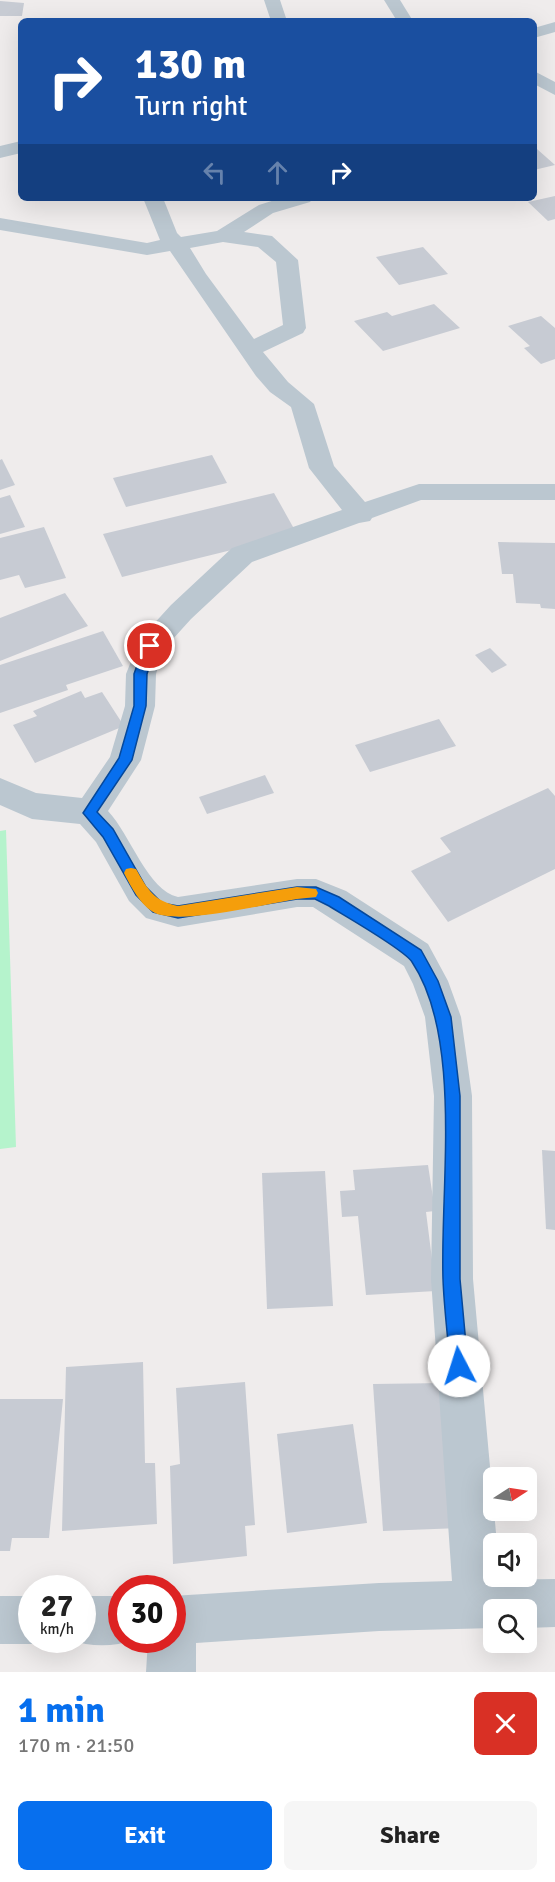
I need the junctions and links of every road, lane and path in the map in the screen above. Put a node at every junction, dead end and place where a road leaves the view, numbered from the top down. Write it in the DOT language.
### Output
graph roads {
  1 [pos="272,0"];
  2 [pos="392,0"];
  3 [pos="278,18"];
  4 [pos="403,18"];
  5 [pos="555,27"];
  6 [pos="537,32"];
  7 [pos="537,78"];
  8 [pos="555,90"];
  9 [pos="18,148"];
  10 [pos="0,152"];
  11 [pos="154,201"];
  12 [pos="293,201"];
  13 [pos="0,224"];
  14 [pos="223,236"];
  15 [pos="176,243"];
  16 [pos="250,350"];
  17 [pos="555,492"];
  18 [pos="361,515"];
  19 [pos="0,791"];
  20 [pos="90,813"];
  21 [pos="478,1604"];
  22 [pos="555,1604"];
  23 [pos="186,1619"];
  24 [pos="0,1620"];
  25 [pos="18,1620"];
  26 [pos="172,1653"];
  27 [pos="171,1672"];
  1 -- 3 [label="street"];
  2 -- 4 [label="street"];
  5 -- 6 [label="street"];
  7 -- 8 [label="street"];
  9 -- 10 [label="street"];
  11 -- 15 [label="street"];
  12 -- 14 [label="street"];
  13 -- 15 [label="street"];
  14 -- 15 [label="street"];
  14 -- 16 [label="street"];
  15 -- 16 [label="street"];
  16 -- 18 [label="street"];
  17 -- 18 [label="street"];
  18 -- 20 [label="street"];
  19 -- 20 [label="street"];
  20 -- 21 [label="street"];
  21 -- 22 [label="street"];
  21 -- 23 [label="street"];
  24 -- 25 [label="street"];
  26 -- 27 [label="street"];
}
